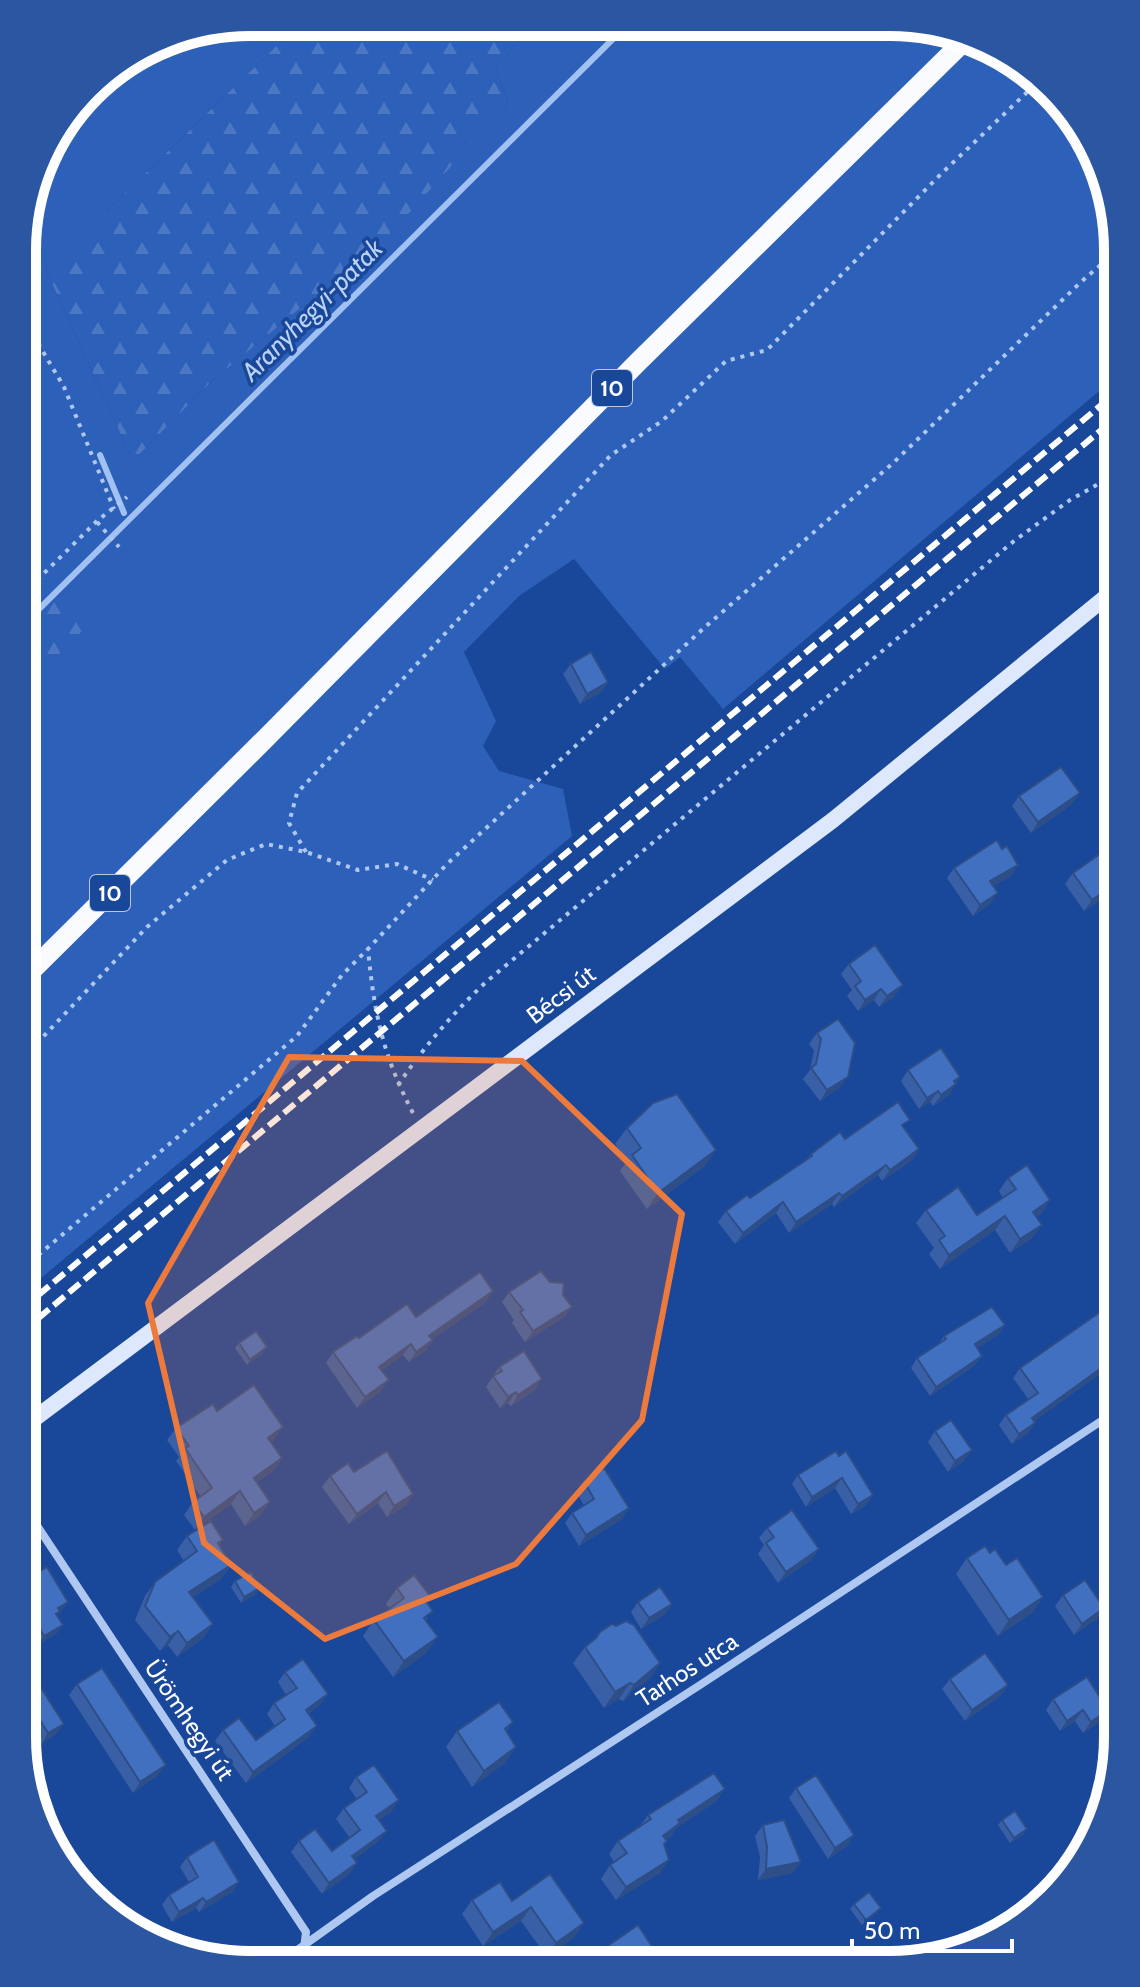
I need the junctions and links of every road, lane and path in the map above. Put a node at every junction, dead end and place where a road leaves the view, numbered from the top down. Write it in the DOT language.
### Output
graph roads {
  1 [pos="958,47"];
  2 [pos="1030,89"];
  3 [pos="1104,262"];
  4 [pos="36,337"];
  5 [pos="1104,481"];
  6 [pos="127,497"];
  7 [pos="114,509"];
  8 [pos="97,521"];
  9 [pos="119,547"];
  10 [pos="36,581"];
  11 [pos="1104,598"];
  12 [pos="306,852"];
  13 [pos="433,880"];
  14 [pos="368,949"];
  15 [pos="36,966"];
  16 [pos="36,1044"];
  17 [pos="398,1085"];
  18 [pos="422,1129"];
  19 [pos="36,1257"];
  20 [pos="36,1418"];
  21 [pos="1104,1419"];
  22 [pos="36,1524"];
  23 [pos="305,1946"];
  24 [pos="297,1951"];
  25 [pos="304,1951"];
  1 -- 15 [label="main road, 10"];
  2 -- 12 [label="path"];
  3 -- 13 [label="path"];
  4 -- 7 [label="path"];
  5 -- 17 [label="path"];
  6 -- 7 [label="path"];
  7 -- 8 [label="path"];
  8 -- 9 [label="path"];
  8 -- 10 [label="path"];
  11 -- 18 [label="street, Bécsi út"];
  12 -- 13 [label="path"];
  12 -- 16 [label="path"];
  13 -- 14 [label="path"];
  14 -- 17 [label="path"];
  14 -- 19 [label="path"];
  17 -- 18 [label="path"];
  18 -- 20 [label="street, Bécsi út"];
  21 -- 23 [label="street, Tarhos utca"];
  22 -- 23 [label="street, Ürömhegyi út"];
  23 -- 24 [label="street, Tarhos utca"];
  23 -- 25 [label="street, Ürömhegyi út"];
}
